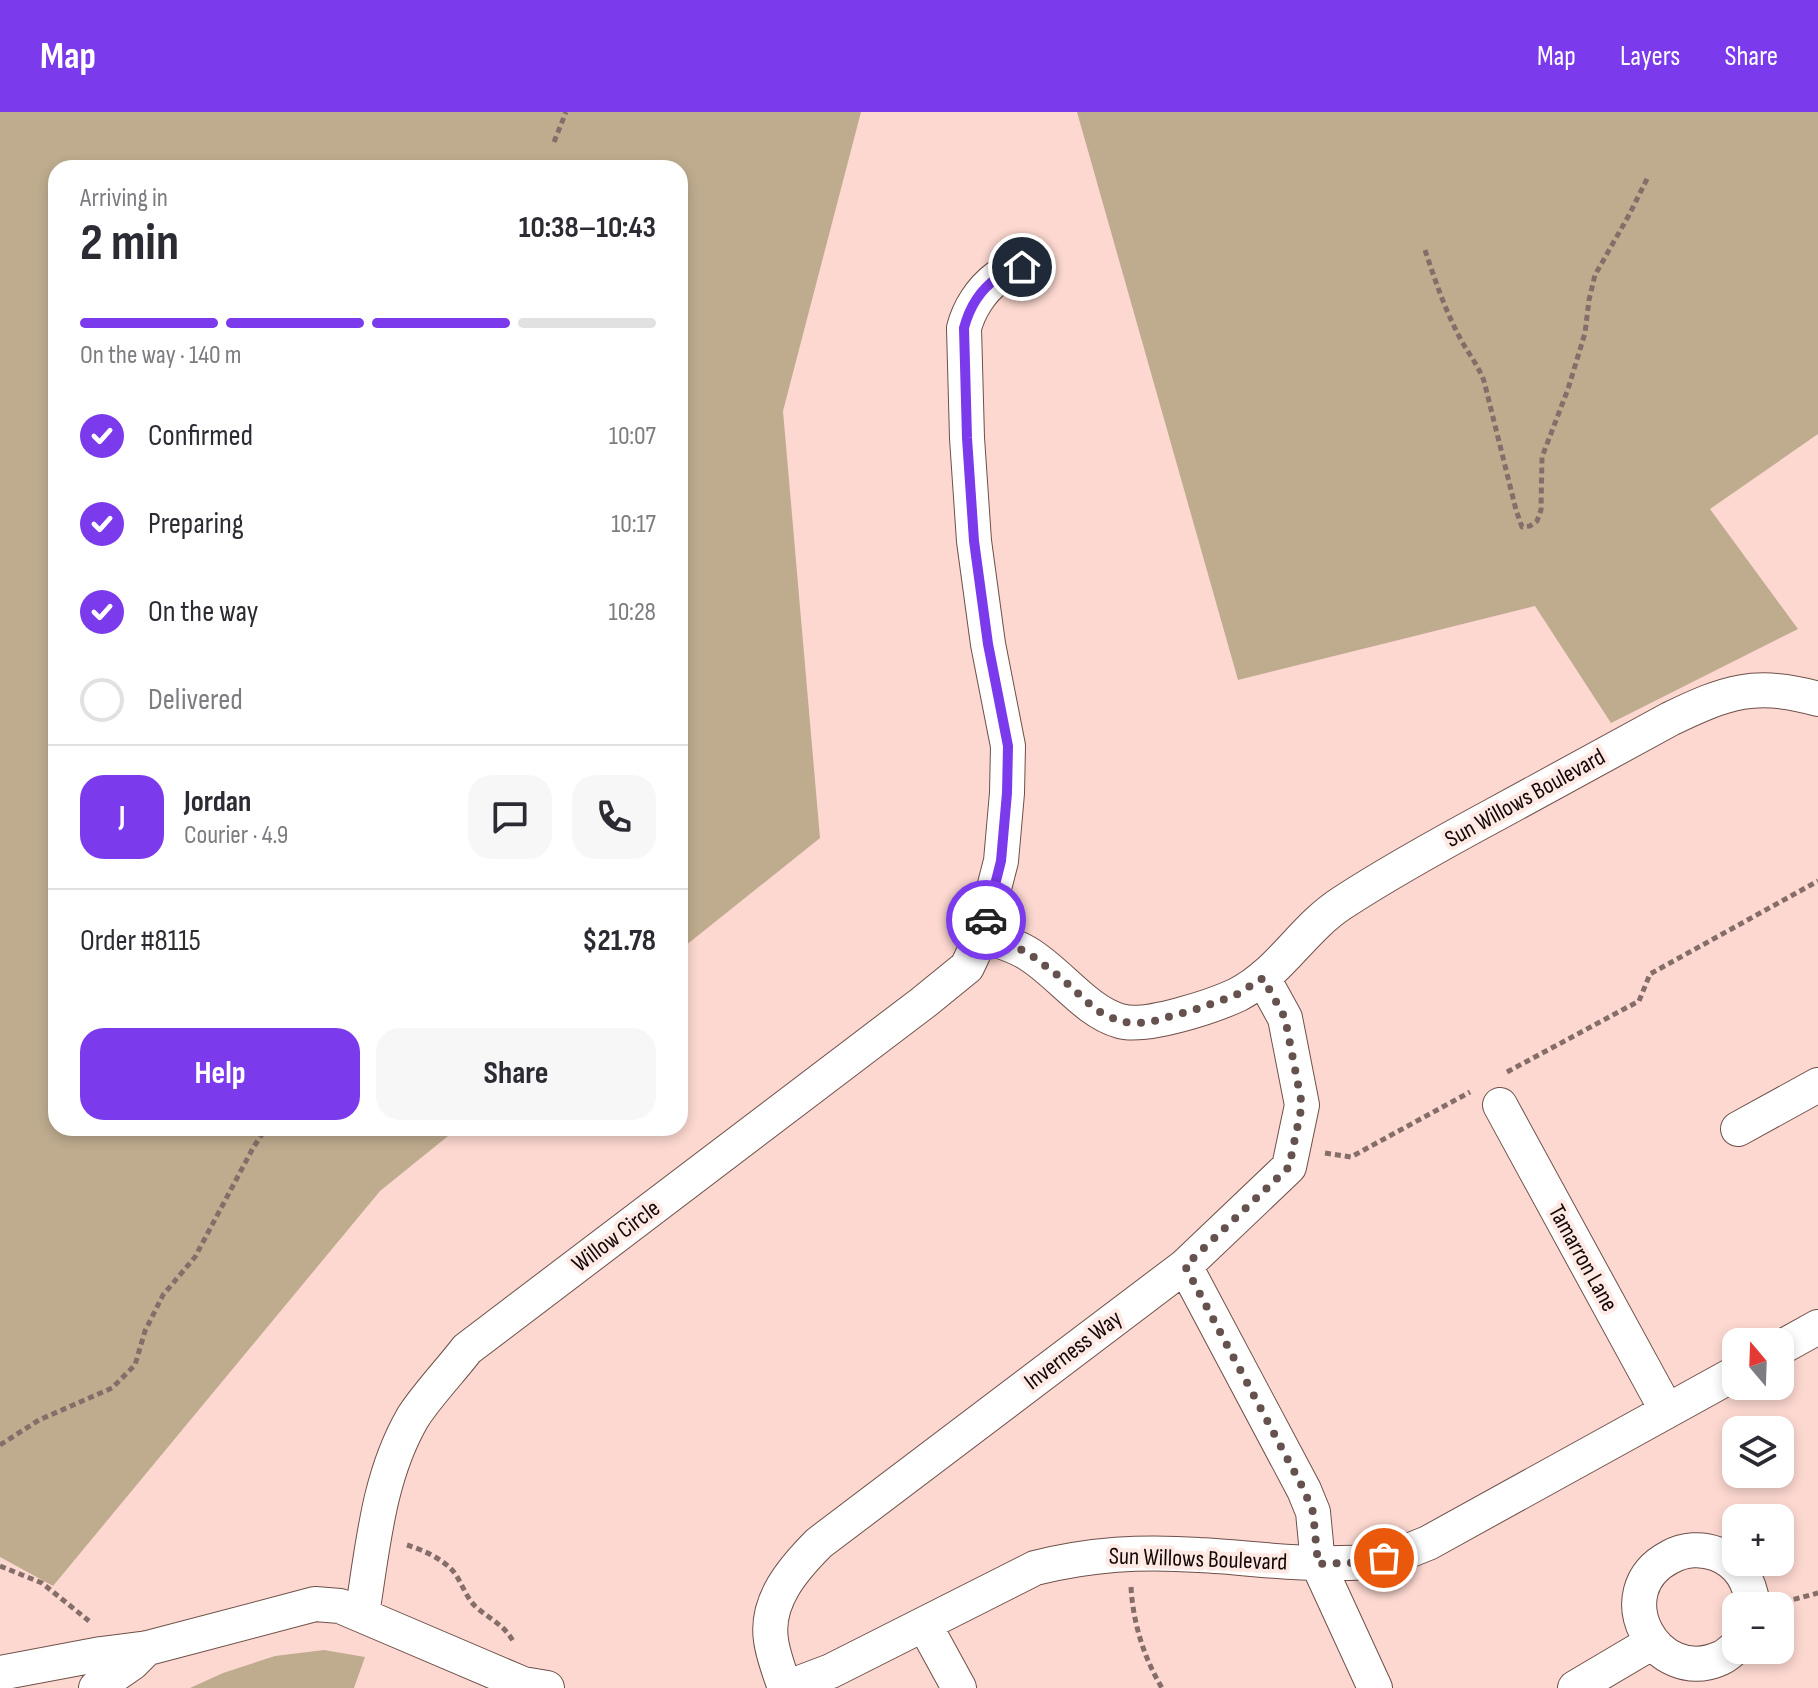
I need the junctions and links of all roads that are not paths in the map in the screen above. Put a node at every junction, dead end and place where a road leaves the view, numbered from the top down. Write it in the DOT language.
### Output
graph roads {
  1 [pos="1022,267"];
  2 [pos="1815,689"];
  3 [pos="982,935"];
  4 [pos="1263,978"];
  5 [pos="1818,1085"];
  6 [pos="1492,1090"];
  7 [pos="1738,1129"];
  8 [pos="1185,1266"];
  9 [pos="1818,1327"];
  10 [pos="1794,1340"];
  11 [pos="1722,1381"];
  12 [pos="1667,1411"];
  13 [pos="1318,1564"];
  14 [pos="1751,1592"];
  15 [pos="362,1614"];
  16 [pos="924,1624"];
  17 [pos="1651,1643"];
  18 [pos="148,1648"];
  19 [pos="1722,1658"];
  20 [pos="0,1673"];
  21 [pos="526,1685"];
  22 [pos="96,1688"];
  23 [pos="785,1688"];
  24 [pos="959,1688"];
  25 [pos="1375,1688"];
  26 [pos="1575,1688"];
  1 -- 3 [label="street, Willow Circle"];
  2 -- 4 [label="street, Sun Willows Boulevard"];
  3 -- 4 [label="street, Sun Willows Boulevard"];
  3 -- 15 [label="street, Willow Circle"];
  4 -- 8 [label="street, Inverness Way"];
  5 -- 7 [label="street"];
  6 -- 12 [label="street, Tamarron Lane"];
  8 -- 13 [label="street"];
  8 -- 23 [label="street, Inverness Way"];
  9 -- 10 [label="street"];
  11 -- 12 [label="street, Sun Willows Boulevard"];
  12 -- 13 [label="street, Sun Willows Boulevard"];
  13 -- 16 [label="street, Sun Willows Boulevard"];
  13 -- 25 [label="street"];
  14 -- 17 [label="street"];
  15 -- 18 [label="street"];
  15 -- 21 [label="street"];
  16 -- 23 [label="street, Sun Willows Boulevard"];
  16 -- 24 [label="street"];
  17 -- 19 [label="street"];
  17 -- 26 [label="street"];
  18 -- 20 [label="street"];
  18 -- 22 [label="street"];
}
